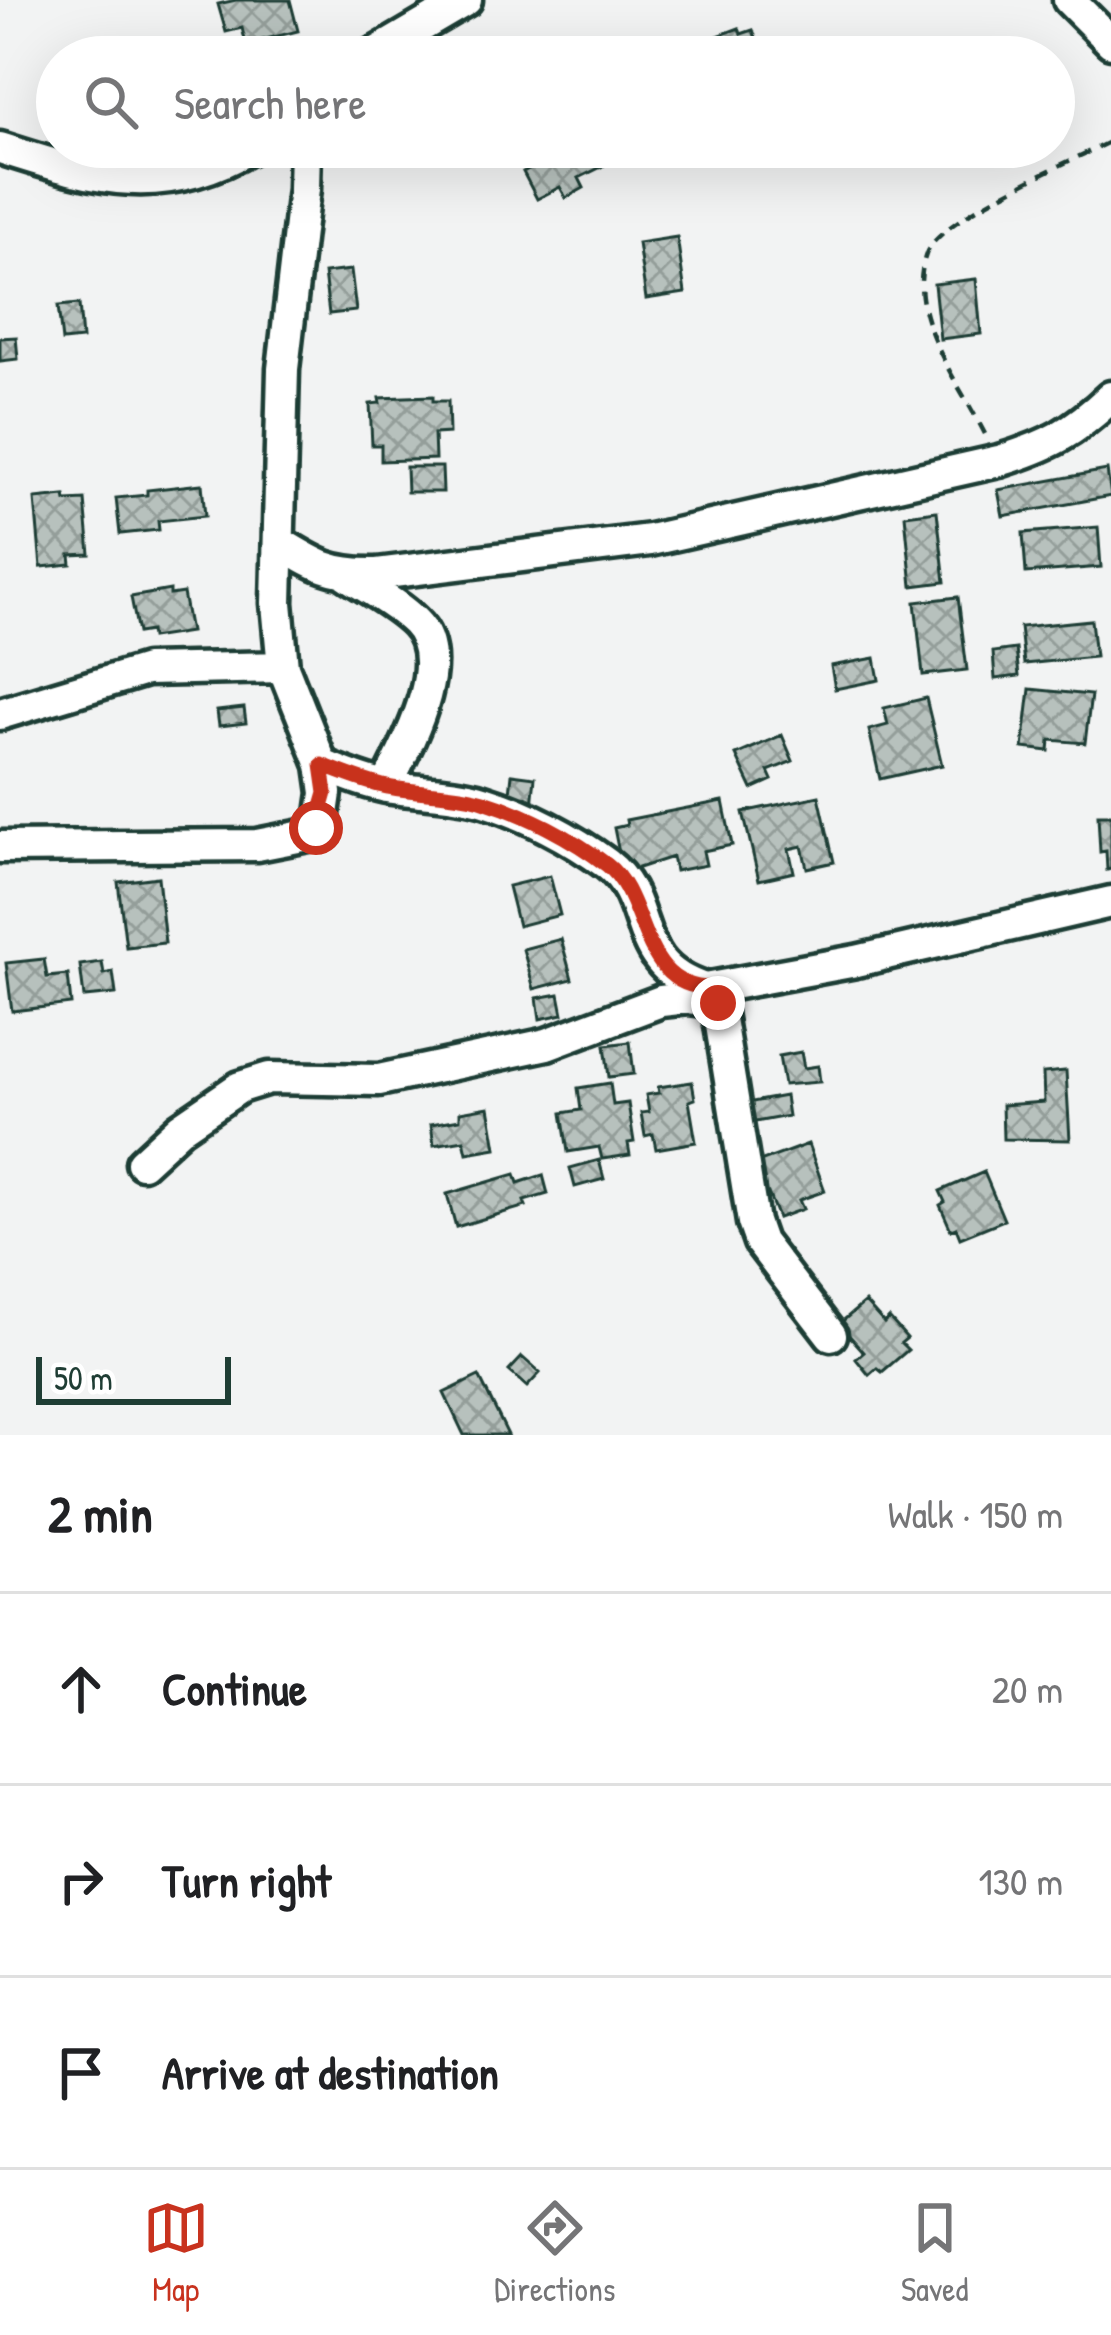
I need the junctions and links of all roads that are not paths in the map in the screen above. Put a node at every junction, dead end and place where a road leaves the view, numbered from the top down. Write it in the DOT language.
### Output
graph roads {
  1 [pos="466,0"];
  2 [pos="1069,0"];
  3 [pos="405,36"];
  4 [pos="1111,42"];
  5 [pos="0,148"];
  6 [pos="36,159"];
  7 [pos="64,168"];
  8 [pos="201,168"];
  9 [pos="304,168"];
  10 [pos="1111,397"];
  11 [pos="279,542"];
  12 [pos="346,574"];
  13 [pos="283,667"];
  14 [pos="0,714"];
  15 [pos="322,765"];
  16 [pos="386,787"];
  17 [pos="0,847"];
  18 [pos="1111,902"];
  19 [pos="649,950"];
  20 [pos="717,995"];
  21 [pos="634,1010"];
  22 [pos="142,1162"];
  23 [pos="831,1335"];
  1 -- 3 [label="street"];
  2 -- 4 [label="street"];
  5 -- 6 [label="street"];
  7 -- 8 [label="street"];
  9 -- 11 [label="street"];
  10 -- 12 [label="street"];
  11 -- 12 [label="street"];
  11 -- 13 [label="street"];
  12 -- 16 [label="street"];
  13 -- 14 [label="street"];
  13 -- 15 [label="street"];
  15 -- 16 [label="street"];
  15 -- 17 [label="street"];
  16 -- 19 [label="street"];
  18 -- 20 [label="street"];
  19 -- 20 [label="street"];
  19 -- 21 [label="street"];
  20 -- 21 [label="street"];
  20 -- 23 [label="street"];
  21 -- 22 [label="street"];
}
